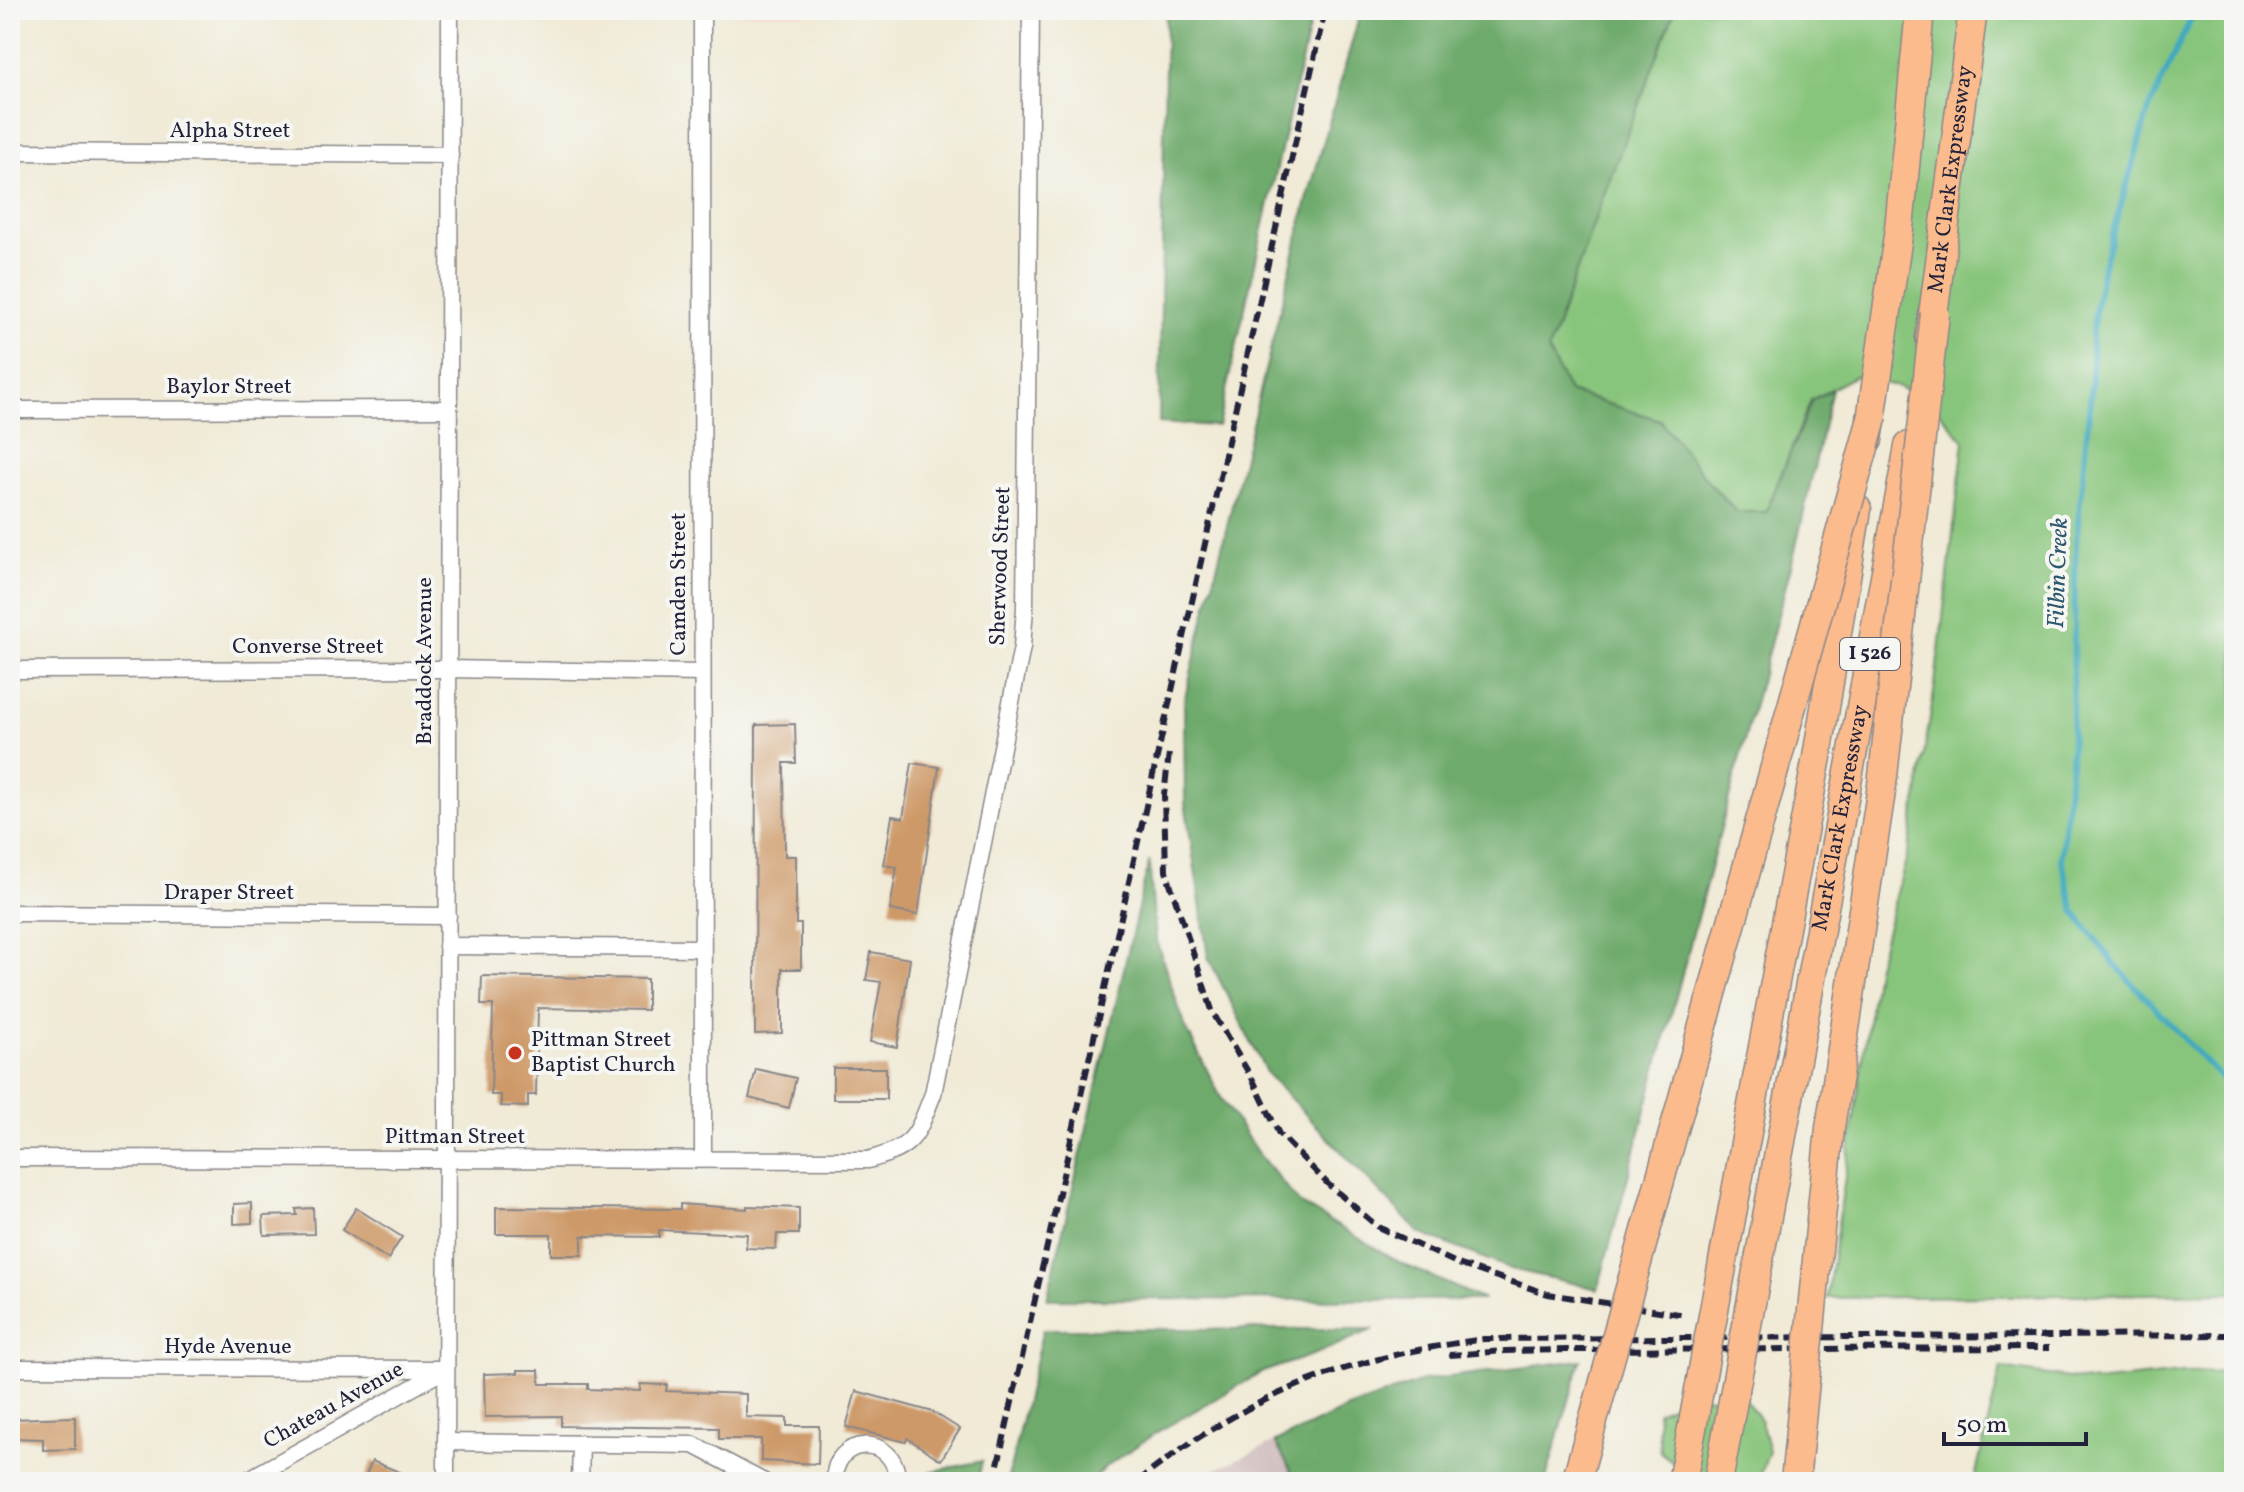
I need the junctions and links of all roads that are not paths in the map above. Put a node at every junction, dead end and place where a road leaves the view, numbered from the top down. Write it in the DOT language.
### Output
graph roads {
  1 [pos="450,10"];
  2 [pos="702,10"];
  3 [pos="1031,10"];
  4 [pos="1920,10"];
  5 [pos="1973,10"];
  6 [pos="10,152"];
  7 [pos="450,155"];
  8 [pos="1935,314"];
  9 [pos="448,409"];
  10 [pos="10,410"];
  11 [pos="1873,415"];
  12 [pos="447,669"];
  13 [pos="10,670"];
  14 [pos="701,673"];
  15 [pos="10,913"];
  16 [pos="448,916"];
  17 [pos="447,946"];
  18 [pos="701,948"];
  19 [pos="898,1152"];
  20 [pos="10,1158"];
  21 [pos="446,1159"];
  22 [pos="703,1159"];
  23 [pos="10,1368"];
  24 [pos="445,1369"];
  25 [pos="446,1442"];
  26 [pos="581,1443"];
  27 [pos="244,1482"];
  28 [pos="446,1482"];
  29 [pos="580,1482"];
  30 [pos="764,1482"];
  31 [pos="835,1482"];
  32 [pos="897,1482"];
  33 [pos="1576,1482"];
  34 [pos="1682,1482"];
  35 [pos="1718,1482"];
  36 [pos="1795,1482"];
  1 -- 7 [label="street, Braddock Avenue"];
  2 -- 14 [label="street, Camden Street"];
  3 -- 19 [label="street, Sherwood Street"];
  4 -- 11 [label="highway, Mark Clark Expressway / I 526"];
  5 -- 8 [label="highway, Mark Clark Expressway / I 526"];
  6 -- 7 [label="street, Alpha Street"];
  7 -- 9 [label="street, Braddock Avenue"];
  8 -- 35 [label="highway, Mark Clark Expressway / I 526, bridge"];
  8 -- 36 [label="highway, bridge"];
  9 -- 10 [label="street, Baylor Street"];
  9 -- 12 [label="street, Braddock Avenue"];
  11 -- 33 [label="highway, bridge"];
  11 -- 34 [label="highway, Mark Clark Expressway / I 526, bridge"];
  12 -- 13 [label="street, Converse Street"];
  12 -- 14 [label="street, Converse Street"];
  12 -- 16 [label="street, Braddock Avenue"];
  14 -- 18 [label="street, Camden Street"];
  15 -- 16 [label="street, Draper Street"];
  16 -- 17 [label="street, Braddock Avenue"];
  17 -- 18 [label="street"];
  17 -- 21 [label="street, Braddock Avenue"];
  18 -- 22 [label="street, Camden Street"];
  19 -- 22 [label="street, Pittman Street"];
  20 -- 21 [label="street, Pittman Street"];
  21 -- 22 [label="street, Pittman Street"];
  21 -- 24 [label="street, Braddock Avenue"];
  23 -- 24 [label="street, Hyde Avenue"];
  24 -- 25 [label="street, Braddock Avenue"];
  24 -- 27 [label="street, Chateau Avenue"];
  25 -- 26 [label="street"];
  25 -- 28 [label="street, Braddock Avenue"];
  26 -- 29 [label="street"];
  26 -- 30 [label="street"];
  31 -- 32 [label="street"];
}
